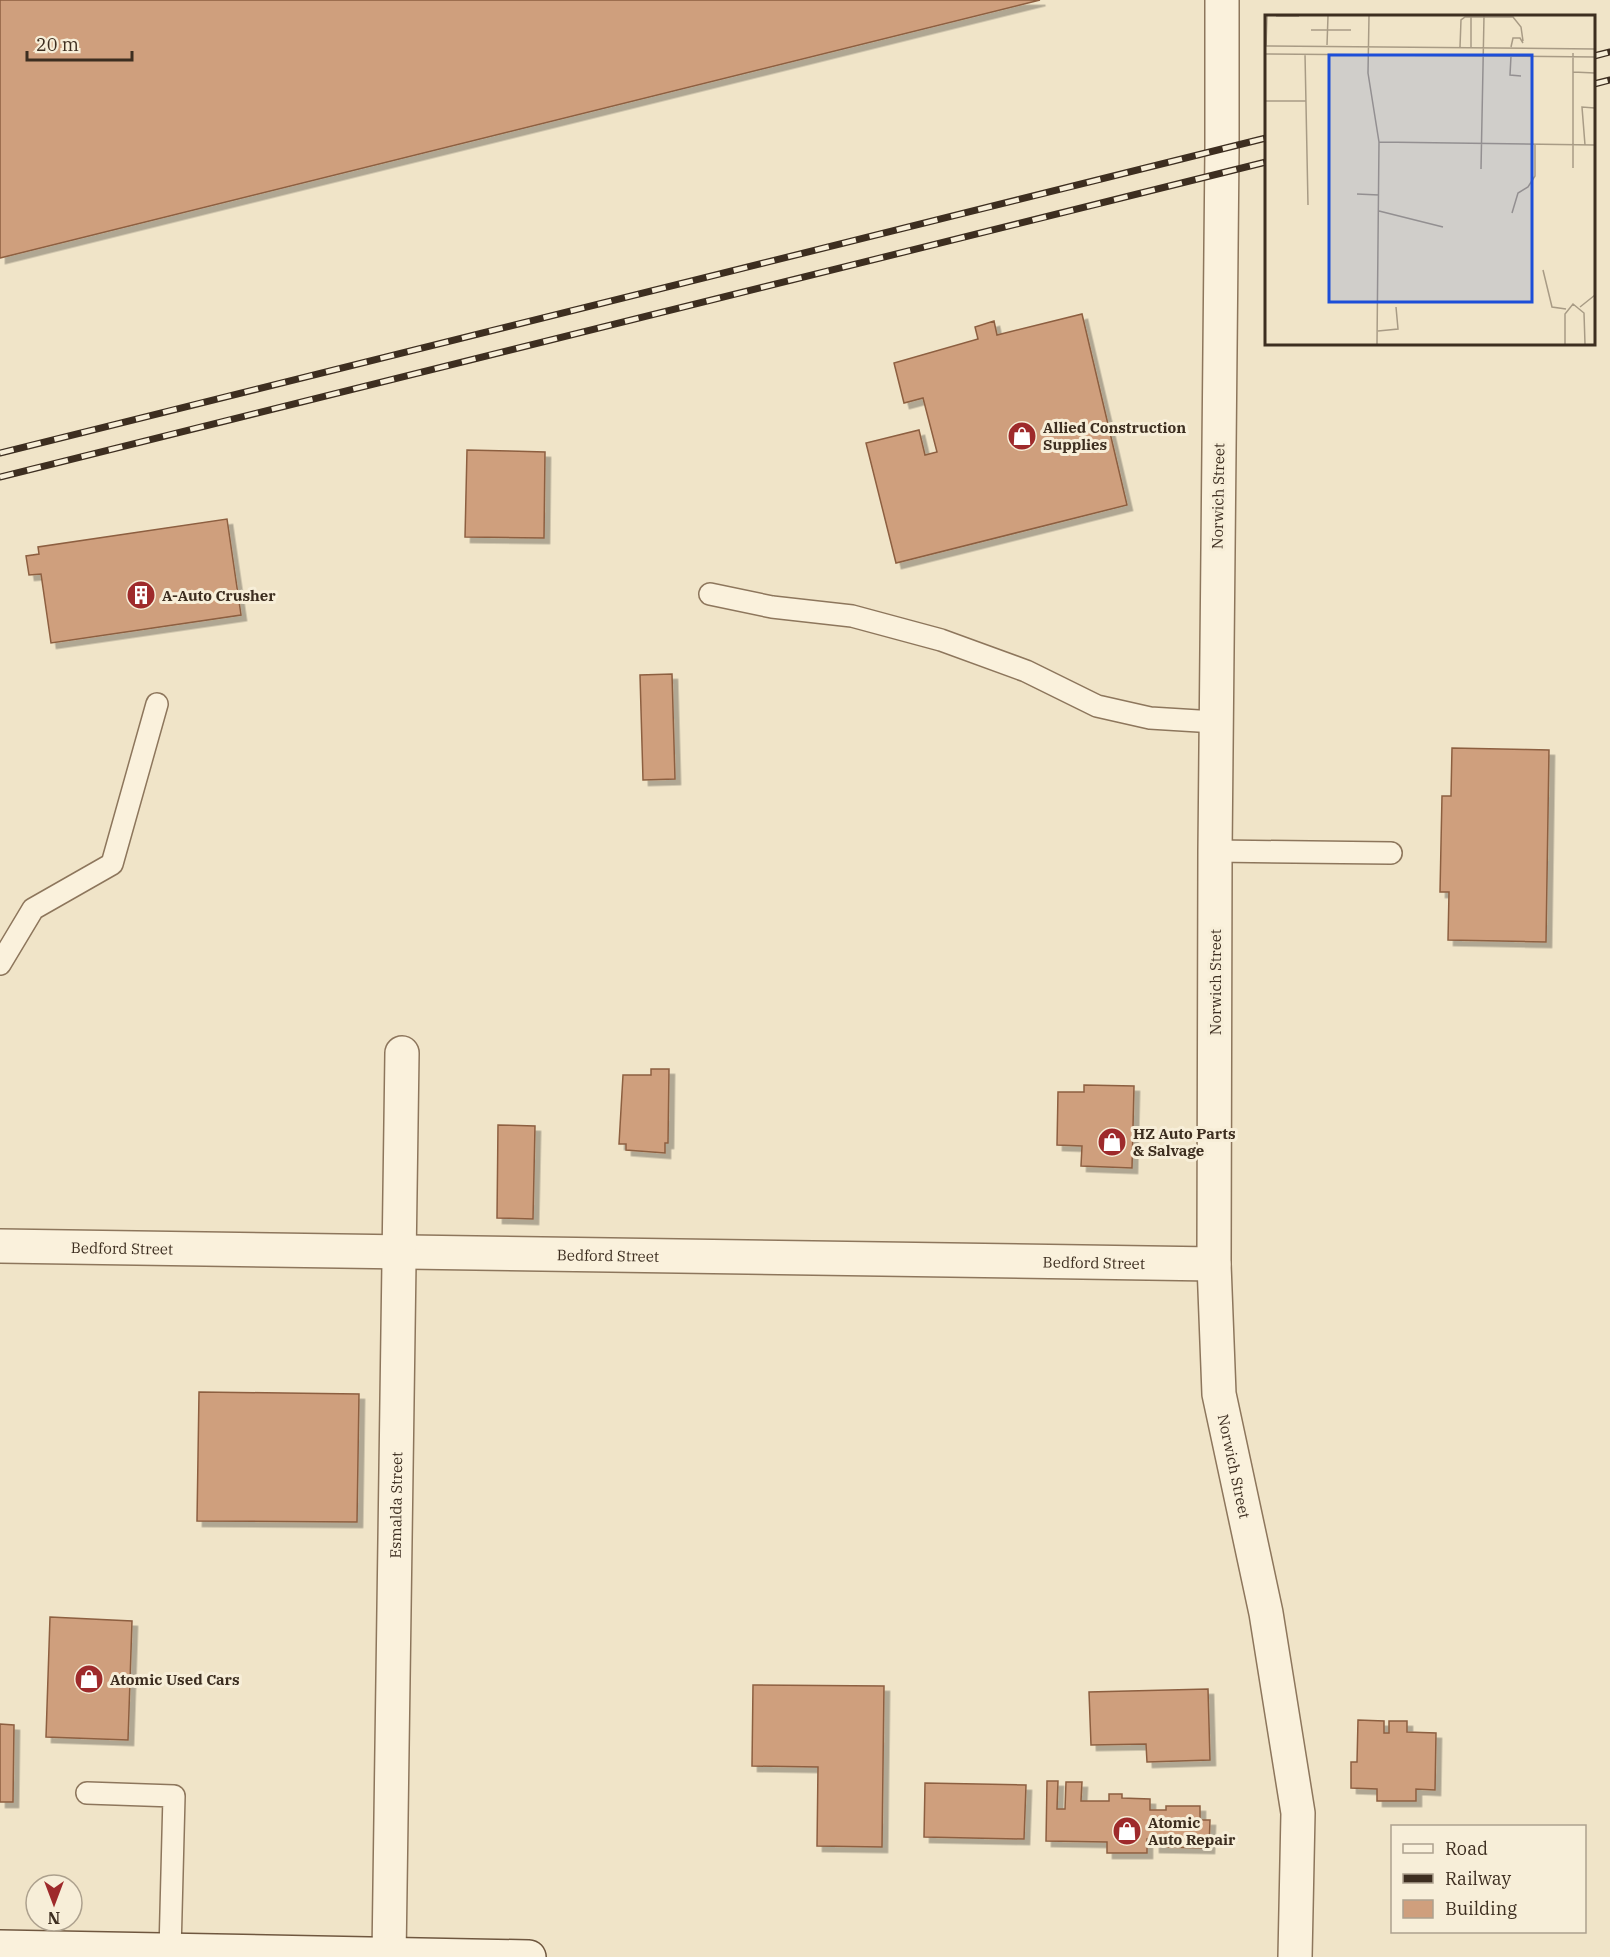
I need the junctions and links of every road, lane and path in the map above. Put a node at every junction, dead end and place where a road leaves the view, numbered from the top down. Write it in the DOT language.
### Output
graph roads {
  1 [pos="1222,0"];
  2 [pos="710,594"];
  3 [pos="157,704"];
  4 [pos="1215,722"];
  5 [pos="1215,851"];
  6 [pos="1390,853"];
  7 [pos="0,964"];
  8 [pos="402,1053"];
  9 [pos="0,1246"];
  10 [pos="398,1252"];
  11 [pos="1214,1264"];
  12 [pos="87,1793"];
  13 [pos="0,1947"];
  14 [pos="170,1951"];
  15 [pos="389,1956"];
  16 [pos="529,1957"];
  17 [pos="1295,1957"];
  1 -- 4 [label="street, Norwich Street"];
  2 -- 4 [label="lane"];
  3 -- 7 [label="lane"];
  4 -- 5 [label="street, Norwich Street"];
  5 -- 6 [label="lane"];
  5 -- 11 [label="street, Norwich Street"];
  8 -- 10 [label="street, Esmalda Street"];
  9 -- 10 [label="street, Bedford Street"];
  10 -- 11 [label="street, Bedford Street"];
  10 -- 15 [label="street, Esmalda Street"];
  11 -- 17 [label="street, Norwich Street"];
  12 -- 14 [label="lane"];
  13 -- 14 [label="street"];
  14 -- 15 [label="street"];
  15 -- 16 [label="street"];
}
